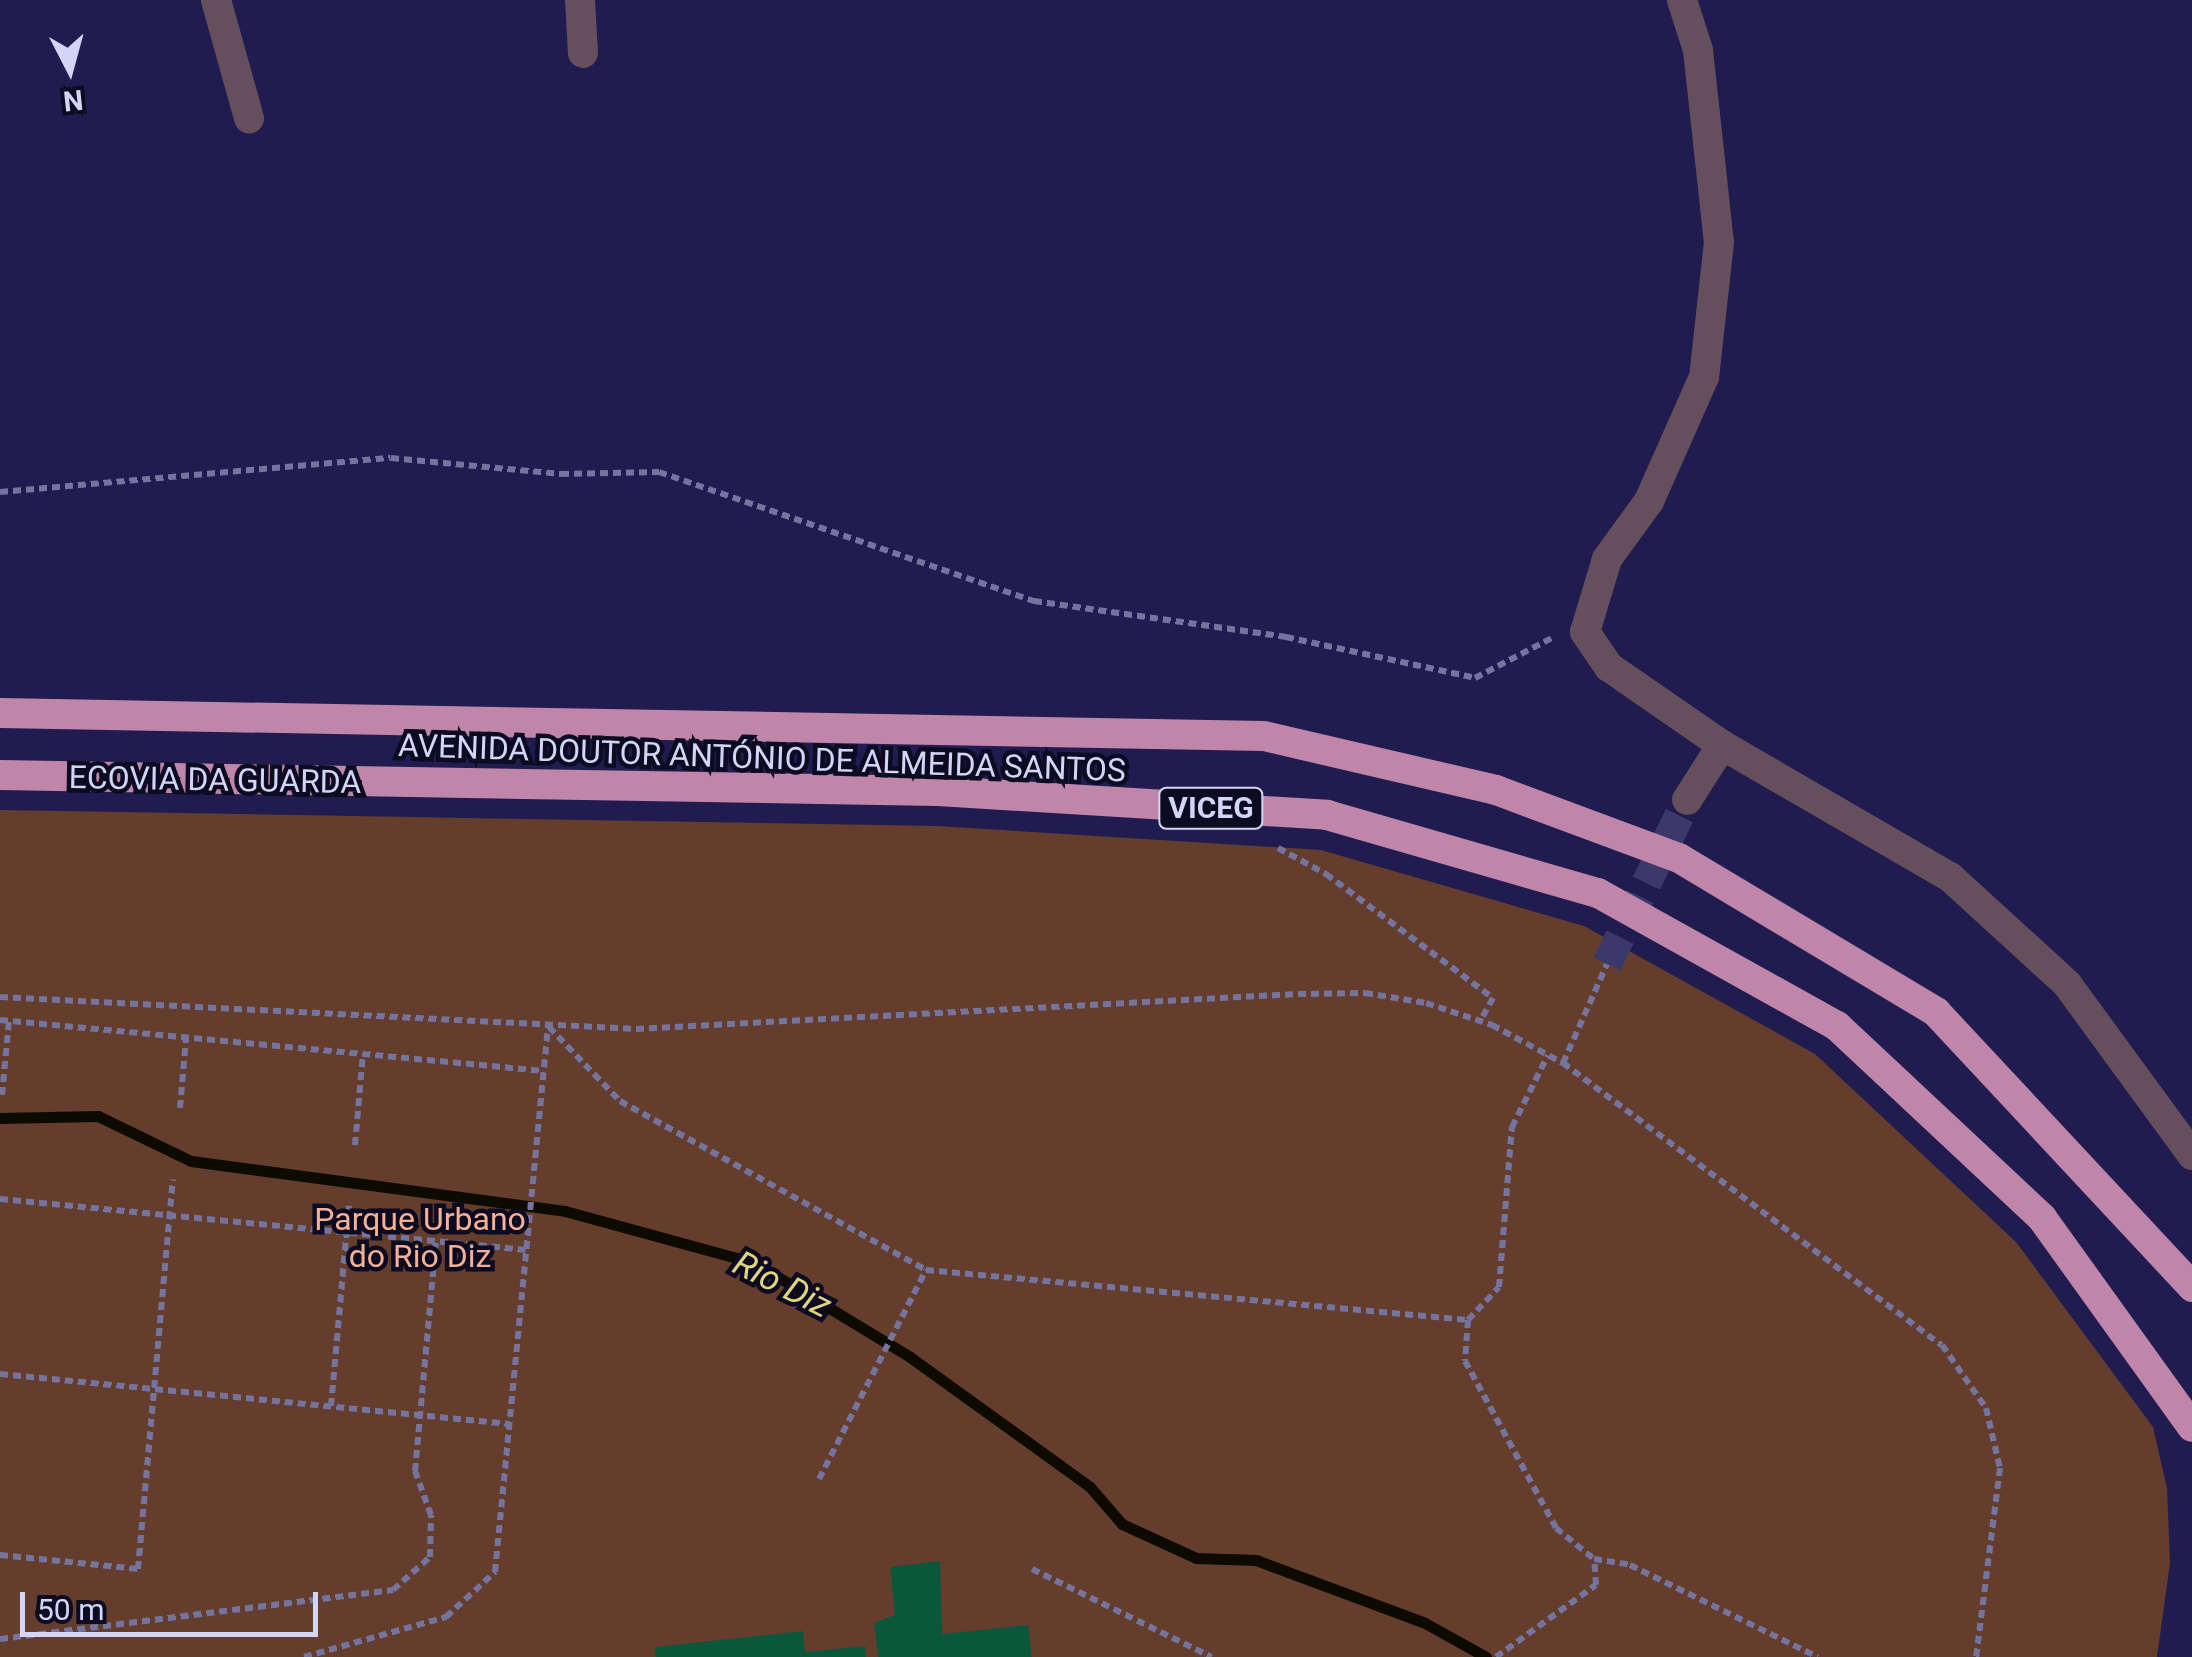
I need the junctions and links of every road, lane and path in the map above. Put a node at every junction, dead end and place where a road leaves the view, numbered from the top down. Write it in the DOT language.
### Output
graph roads {
  1 [pos="216,0"];
  2 [pos="580,0"];
  3 [pos="1682,0"];
  4 [pos="582,53"];
  5 [pos="249,118"];
  6 [pos="0,492"];
  7 [pos="1585,632"];
  8 [pos="0,713"];
  9 [pos="1722,745"];
  10 [pos="0,774"];
  11 [pos="1687,800"];
  12 [pos="1264,842"];
  13 [pos="1607,964"];
  14 [pos="0,997"];
  15 [pos="4,1020"];
  16 [pos="1480,1021"];
  17 [pos="548,1026"];
  18 [pos="186,1038"];
  19 [pos="363,1054"];
  20 [pos="1548,1054"];
  21 [pos="1564,1063"];
  22 [pos="544,1072"];
  23 [pos="2,1095"];
  24 [pos="180,1108"];
  25 [pos="355,1145"];
  26 [pos="2192,1154"];
  27 [pos="173,1180"];
  28 [pos="0,1199"];
  29 [pos="350,1206"];
  30 [pos="170,1215"];
  31 [pos="347,1232"];
  32 [pos="436,1241"];
  33 [pos="527,1250"];
  34 [pos="926,1270"];
  35 [pos="2192,1287"];
  36 [pos="1468,1320"];
  37 [pos="0,1374"];
  38 [pos="154,1389"];
  39 [pos="331,1406"];
  40 [pos="420,1415"];
  41 [pos="510,1424"];
  42 [pos="2192,1427"];
  43 [pos="819,1478"];
  44 [pos="0,1556"];
  45 [pos="1594,1559"];
  46 [pos="1032,1569"];
  47 [pos="0,1639"];
  48 [pos="304,1657"];
  49 [pos="1212,1657"];
  50 [pos="1496,1657"];
  51 [pos="1818,1657"];
  52 [pos="1976,1657"];
  1 -- 5 [label="street"];
  2 -- 4 [label="street"];
  3 -- 7 [label="street"];
  6 -- 7 [label="path"];
  7 -- 9 [label="street"];
  8 -- 35 [label="highway, AVENIDA DOUTOR ANTÓNIO DE ALMEIDA SANTOS / VICEG"];
  9 -- 11 [label="street"];
  9 -- 26 [label="street"];
  10 -- 42 [label="highway, AVENIDA DOUTOR ANTÓNIO DE ALMEIDA SANTOS / VICEG"];
  12 -- 16 [label="path"];
  13 -- 21 [label="path"];
  14 -- 17 [label="path"];
  15 -- 18 [label="path"];
  15 -- 23 [label="path"];
  16 -- 17 [label="path"];
  16 -- 20 [label="path"];
  17 -- 22 [label="path"];
  17 -- 34 [label="path"];
  18 -- 19 [label="path"];
  18 -- 24 [label="path"];
  19 -- 22 [label="path"];
  19 -- 25 [label="path"];
  20 -- 21 [label="path"];
  20 -- 36 [label="path"];
  21 -- 52 [label="path"];
  22 -- 33 [label="path"];
  27 -- 30 [label="path"];
  28 -- 30 [label="path"];
  29 -- 31 [label="path"];
  30 -- 31 [label="path"];
  30 -- 38 [label="path"];
  31 -- 32 [label="path"];
  31 -- 39 [label="path"];
  32 -- 33 [label="path"];
  32 -- 40 [label="path"];
  33 -- 41 [label="path"];
  34 -- 36 [label="path"];
  34 -- 43 [label="path"];
  36 -- 45 [label="path"];
  37 -- 38 [label="path"];
  38 -- 39 [label="path"];
  38 -- 44 [label="path"];
  39 -- 40 [label="path"];
  40 -- 41 [label="path"];
  40 -- 47 [label="path"];
  41 -- 48 [label="path"];
  45 -- 50 [label="path"];
  45 -- 51 [label="path"];
  46 -- 49 [label="path"];
}
